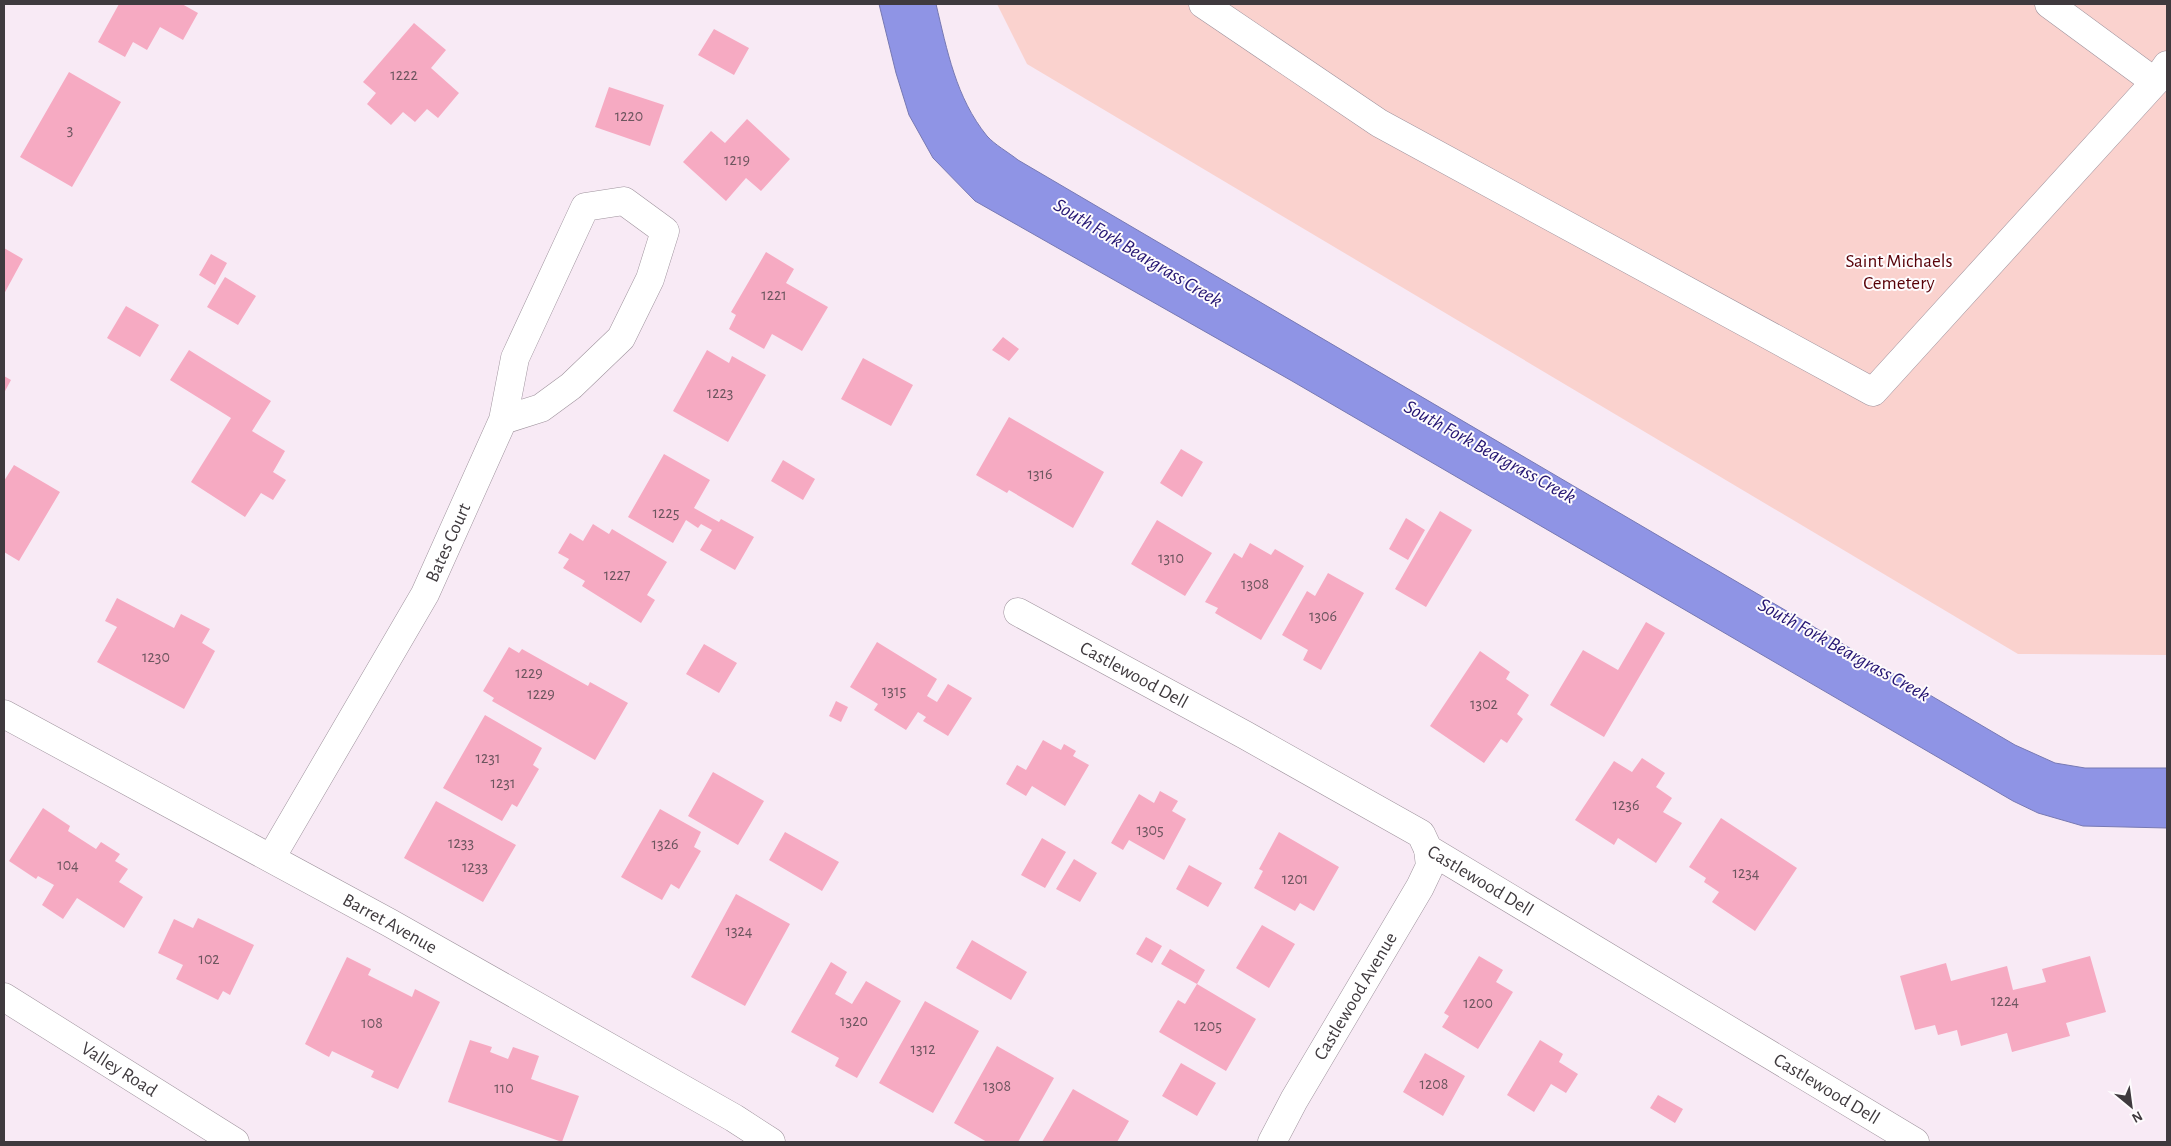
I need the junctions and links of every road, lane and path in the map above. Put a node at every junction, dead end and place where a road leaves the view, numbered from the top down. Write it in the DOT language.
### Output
graph roads {
  1 [pos="1204,4"];
  2 [pos="2049,4"];
  3 [pos="2161,73"];
  4 [pos="503,420"];
  5 [pos="1018,612"];
  6 [pos="4,714"];
  7 [pos="1428,849"];
  8 [pos="271,858"];
  9 [pos="4,997"];
  10 [pos="235,1142"];
  11 [pos="771,1142"];
  12 [pos="1272,1142"];
  13 [pos="1915,1142"];
  1 -- 3 [label="street"];
  2 -- 3 [label="street"];
  4 -- 4 [label="street, Bates Court"];
  4 -- 8 [label="street, Bates Court"];
  5 -- 7 [label="street, Castlewood Dell"];
  6 -- 8 [label="street, Barret Avenue"];
  7 -- 12 [label="street, Castlewood Avenue"];
  7 -- 13 [label="street, Castlewood Dell"];
  8 -- 11 [label="street, Barret Avenue"];
  9 -- 10 [label="street, Valley Road"];
}
